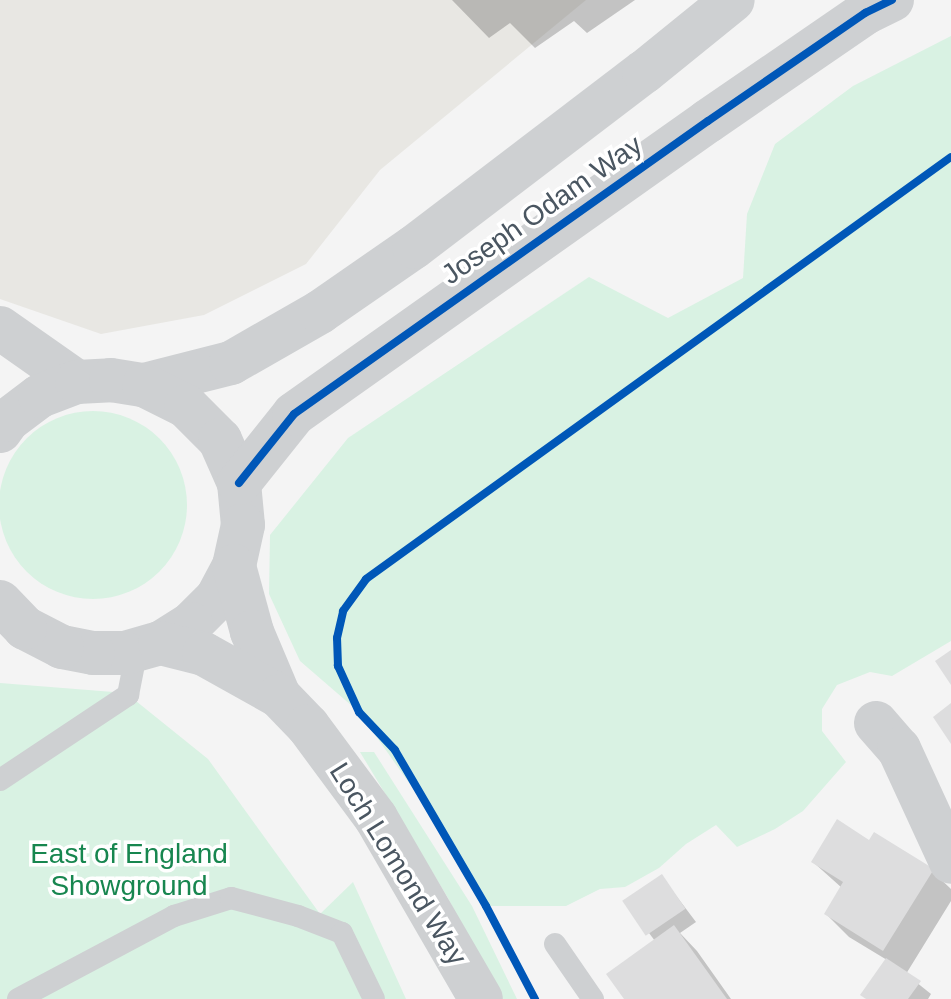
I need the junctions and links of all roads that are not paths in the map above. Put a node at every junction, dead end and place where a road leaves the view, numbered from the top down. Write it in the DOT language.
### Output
graph roads {
  1 [pos="733,0"];
  2 [pos="892,0"];
  3 [pos="0,328"];
  4 [pos="77,382"];
  5 [pos="144,385"];
  6 [pos="0,431"];
  7 [pos="239,483"];
  8 [pos="234,566"];
  9 [pos="0,602"];
  10 [pos="0,645"];
  11 [pos="148,646"];
  12 [pos="62,647"];
  13 [pos="279,696"];
  14 [pos="876,723"];
  15 [pos="0,780"];
  16 [pos="951,862"];
  17 [pos="555,944"];
  18 [pos="18,999"];
  19 [pos="374,999"];
  20 [pos="481,999"];
  21 [pos="593,999"];
  1 -- 5 [label="street, Joseph Odam Way"];
  2 -- 7 [label="street, Joseph Odam Way"];
  3 -- 4 [label="street"];
  4 -- 5 [label="street"];
  4 -- 6 [label="street"];
  5 -- 7 [label="street"];
  7 -- 8 [label="street"];
  8 -- 11 [label="street"];
  8 -- 13 [label="street, Loch Lomond Way"];
  9 -- 12 [label="street"];
  10 -- 12 [label="street"];
  11 -- 12 [label="street"];
  11 -- 13 [label="street, Loch Lomond Way"];
  11 -- 15 [label="lane"];
  13 -- 20 [label="street, Loch Lomond Way"];
  14 -- 16 [label="street"];
  17 -- 21 [label="lane"];
  18 -- 19 [label="lane"];
}
